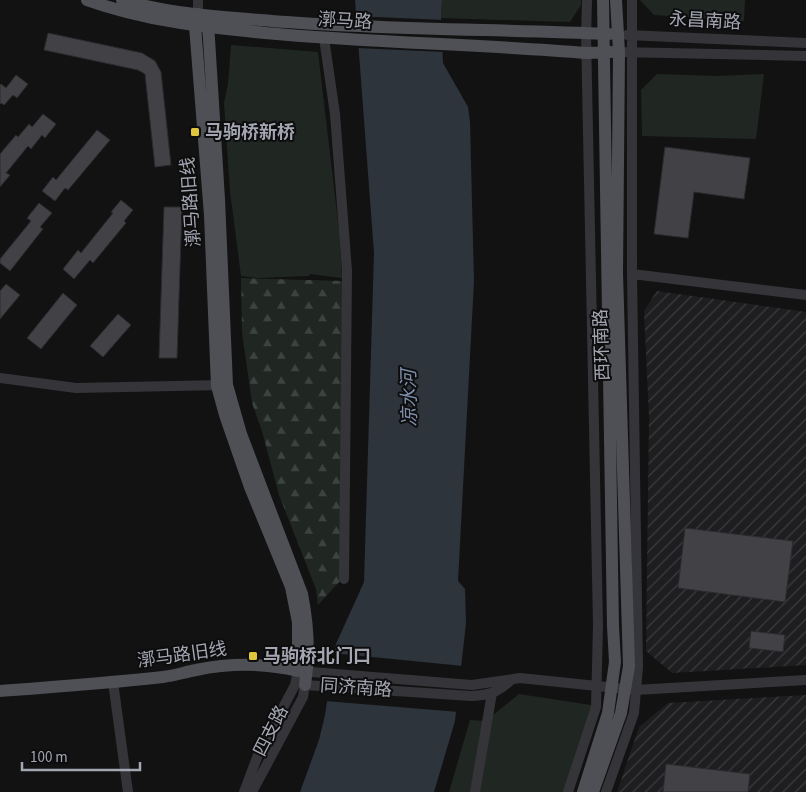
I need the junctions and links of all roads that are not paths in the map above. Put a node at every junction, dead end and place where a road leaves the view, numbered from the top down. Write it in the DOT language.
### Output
graph roads {
  1 [pos="87,0"];
  2 [pos="122,0"];
  3 [pos="198,0"];
  4 [pos="587,0"];
  5 [pos="602,0"];
  6 [pos="616,0"];
  7 [pos="632,0"];
  8 [pos="200,23"];
  9 [pos="586,33"];
  10 [pos="603,34"];
  11 [pos="617,34"];
  12 [pos="633,35"];
  13 [pos="328,38"];
  14 [pos="806,43"];
  15 [pos="586,52"];
  16 [pos="604,52"];
  17 [pos="619,52"];
  18 [pos="633,52"];
  19 [pos="806,56"];
  20 [pos="632,170"];
  21 [pos="618,208"];
  22 [pos="632,274"];
  23 [pos="806,295"];
  24 [pos="0,378"];
  25 [pos="222,385"];
  26 [pos="634,387"];
  27 [pos="622,424"];
  28 [pos="344,579"];
  29 [pos="307,676"];
  30 [pos="511,680"];
  31 [pos="806,680"];
  32 [pos="113,682"];
  33 [pos="596,686"];
  34 [pos="612,687"];
  35 [pos="631,689"];
  36 [pos="0,691"];
  37 [pos="492,693"];
  38 [pos="125,791"];
  39 [pos="244,792"];
  40 [pos="252,792"];
  41 [pos="475,792"];
  42 [pos="568,792"];
  43 [pos="583,792"];
  44 [pos="593,792"];
  45 [pos="606,792"];
  1 -- 8 [label="main road, 漷马路"];
  2 -- 8 [label="main road, 漷马路"];
  3 -- 8 [label="street"];
  4 -- 9 [label="street"];
  5 -- 10 [label="main road, 西环南路"];
  6 -- 11 [label="main road, 西环南路"];
  7 -- 12 [label="street"];
  8 -- 9 [label="main road, 漷马路"];
  8 -- 13 [label="main road, 漷马路"];
  8 -- 25 [label="main road, 漷马路旧线"];
  9 -- 10 [label="main road, 漷马路"];
  9 -- 15 [label="street"];
  10 -- 11 [label="main road, 永昌南路"];
  10 -- 16 [label="main road, 西环南路"];
  11 -- 12 [label="street, 永昌南路"];
  11 -- 17 [label="main road, 西环南路"];
  12 -- 14 [label="street, 永昌南路"];
  12 -- 18 [label="street"];
  13 -- 15 [label="main road, 漷马路"];
  13 -- 28 [label="street"];
  15 -- 16 [label="main road, 漷马路"];
  15 -- 33 [label="street"];
  16 -- 17 [label="main road, 永昌南路"];
  16 -- 34 [label="main road, 西环南路"];
  17 -- 18 [label="street, 永昌南路"];
  17 -- 21 [label="main road, 西环南路"];
  18 -- 19 [label="street, 永昌南路"];
  18 -- 20 [label="street"];
  20 -- 21 [label="street"];
  20 -- 22 [label="street"];
  21 -- 27 [label="main road, 西环南路"];
  22 -- 23 [label="street"];
  22 -- 26 [label="street"];
  24 -- 25 [label="street"];
  25 -- 29 [label="main road, 漷马路旧线"];
  26 -- 27 [label="street"];
  26 -- 35 [label="street"];
  27 -- 35 [label="main road, 西环南路"];
  29 -- 30 [label="street, 同济南路"];
  29 -- 32 [label="main road, 漷马路旧线"];
  29 -- 37 [label="street, 同济南路"];
  29 -- 39 [label="street, 四支路"];
  29 -- 40 [label="street, 四支路"];
  30 -- 33 [label="street, 同济南路"];
  30 -- 37 [label="street, 同济南路"];
  31 -- 35 [label="street, 同济南路"];
  32 -- 36 [label="main road, 漷马路旧线"];
  32 -- 38 [label="street"];
  33 -- 34 [label="street, 同济南路"];
  33 -- 42 [label="street"];
  34 -- 35 [label="street, 同济南路"];
  34 -- 43 [label="main road, 西环南路"];
  35 -- 44 [label="main road, 西环南路"];
  35 -- 45 [label="street"];
  37 -- 41 [label="street"];
}
